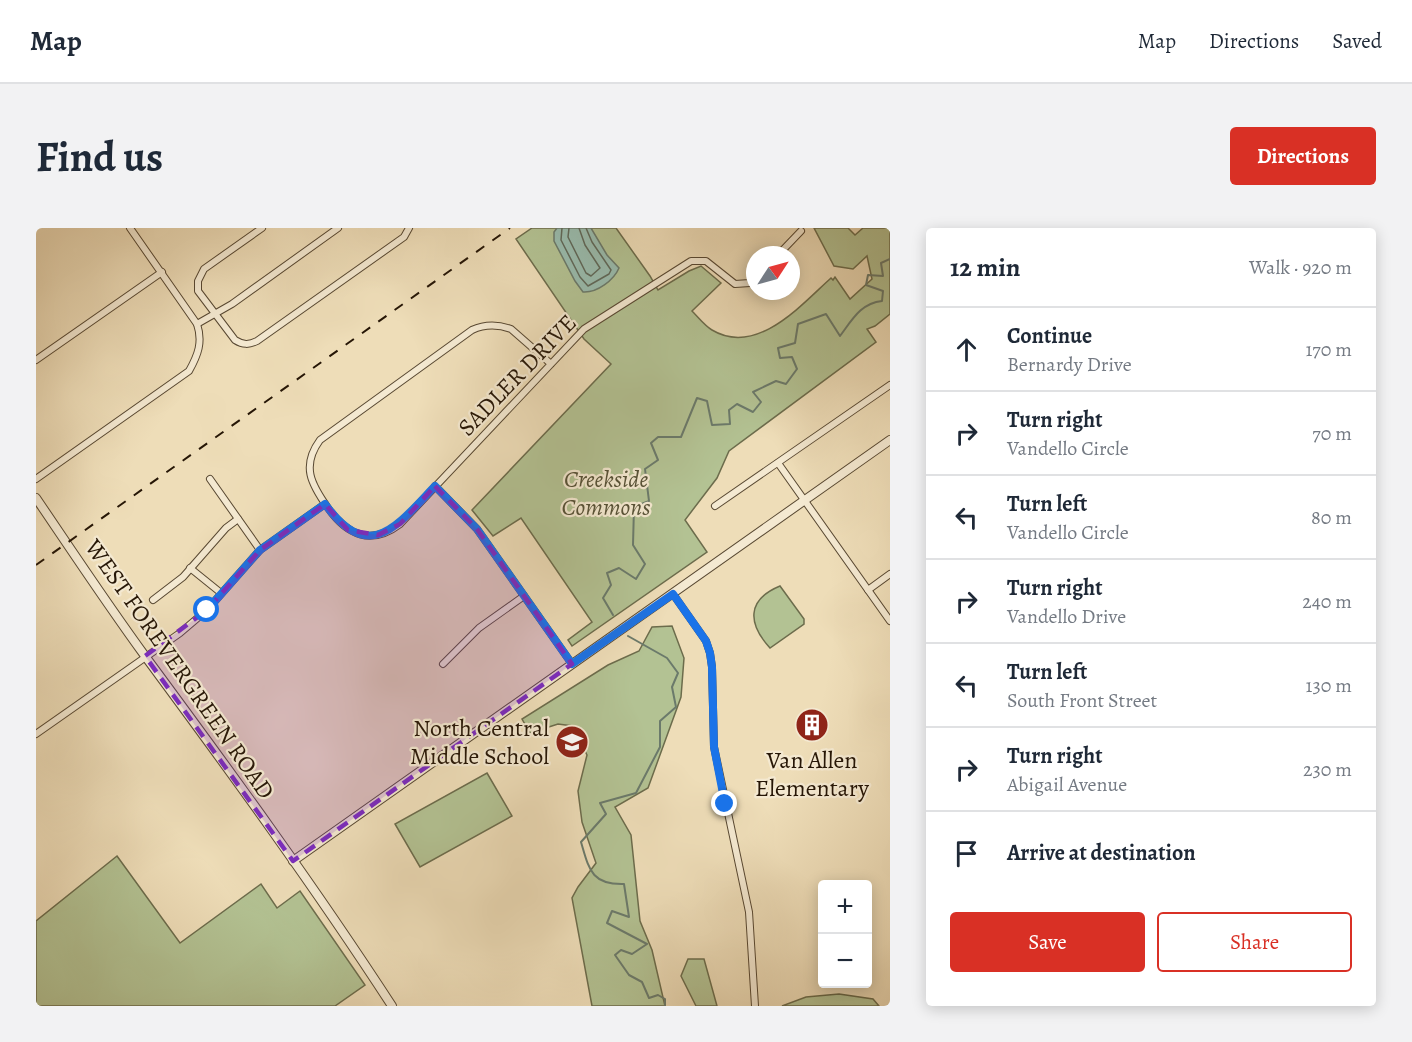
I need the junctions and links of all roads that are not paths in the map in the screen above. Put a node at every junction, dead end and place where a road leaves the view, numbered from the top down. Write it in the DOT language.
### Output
graph roads {
  1 [pos="130,228"];
  2 [pos="262,228"];
  3 [pos="338,228"];
  4 [pos="409,228"];
  5 [pos="801,231"];
  6 [pos="787,246"];
  7 [pos="162,272"];
  8 [pos="746,283"];
  9 [pos="216,315"];
  10 [pos="197,324"];
  11 [pos="36,360"];
  12 [pos="551,364"];
  13 [pos="890,385"];
  14 [pos="890,440"];
  15 [pos="778,464"];
  16 [pos="36,479"];
  17 [pos="210,479"];
  18 [pos="435,486"];
  19 [pos="36,498"];
  20 [pos="804,500"];
  21 [pos="325,504"];
  22 [pos="715,506"];
  23 [pos="238,519"];
  24 [pos="260,550"];
  25 [pos="190,568"];
  26 [pos="890,574"];
  27 [pos="868,590"];
  28 [pos="221,593"];
  29 [pos="673,594"];
  30 [pos="524,596"];
  31 [pos="153,600"];
  32 [pos="890,621"];
  33 [pos="145,656"];
  34 [pos="443,664"];
  35 [pos="572,664"];
  36 [pos="36,734"];
  37 [pos="293,861"];
  38 [pos="392,1006"];
  39 [pos="755,1006"];
  1 -- 7 [label="street"];
  2 -- 9 [label="street"];
  3 -- 9 [label="street"];
  4 -- 9 [label="street"];
  5 -- 6 [label="street"];
  7 -- 10 [label="street"];
  7 -- 11 [label="street"];
  8 -- 12 [label="street, SADLER DRIVE"];
  9 -- 10 [label="street"];
  10 -- 16 [label="street"];
  12 -- 18 [label="street, SADLER DRIVE"];
  12 -- 21 [label="street, SADLER DRIVE"];
  13 -- 15 [label="street"];
  14 -- 20 [label="street"];
  15 -- 20 [label="street"];
  15 -- 22 [label="street"];
  17 -- 23 [label="street"];
  18 -- 21 [label="street, SADLER DRIVE"];
  18 -- 30 [label="street"];
  19 -- 33 [label="street, WEST FOREVERGREEN ROAD"];
  20 -- 27 [label="street"];
  20 -- 29 [label="street"];
  21 -- 24 [label="street"];
  23 -- 24 [label="street"];
  23 -- 25 [label="street"];
  24 -- 28 [label="street"];
  25 -- 28 [label="street"];
  25 -- 31 [label="street"];
  26 -- 27 [label="street"];
  27 -- 32 [label="street"];
  28 -- 33 [label="street"];
  29 -- 35 [label="street"];
  29 -- 39 [label="street"];
  30 -- 34 [label="street"];
  30 -- 35 [label="street"];
  33 -- 36 [label="street"];
  33 -- 37 [label="street, WEST FOREVERGREEN ROAD"];
  35 -- 37 [label="street"];
  37 -- 38 [label="street, WEST FOREVERGREEN ROAD"];
}
